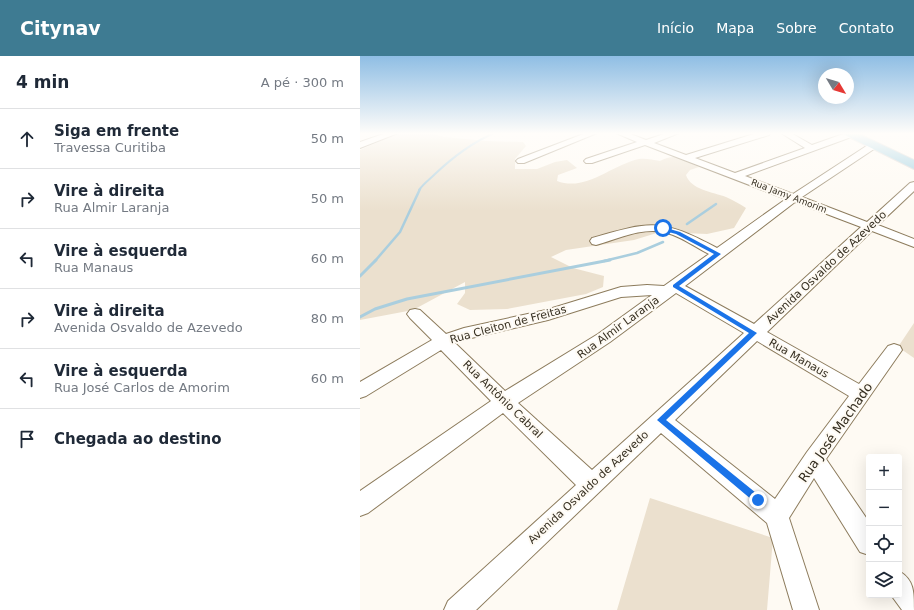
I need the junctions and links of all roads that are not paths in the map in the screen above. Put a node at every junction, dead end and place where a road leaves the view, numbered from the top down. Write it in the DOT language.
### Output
graph roads {
  1 [pos="527,159"];
  2 [pos="594,159"];
  3 [pos="687,159"];
  4 [pos="782,159"];
  5 [pos="853,159"];
  6 [pos="902,159"];
  7 [pos="521,161"];
  8 [pos="588,161"];
  9 [pos="914,165"];
  10 [pos="736,176"];
  11 [pos="914,185"];
  12 [pos="794,198"];
  13 [pos="870,226"];
  14 [pos="596,241"];
  15 [pos="914,242"];
  16 [pos="718,254"];
  17 [pos="671,288"];
  18 [pos="415,314"];
  19 [pos="754,333"];
  20 [pos="444,342"];
  21 [pos="894,350"];
  22 [pos="360,391"];
  23 [pos="861,394"];
  24 [pos="504,402"];
  25 [pos="660,420"];
  26 [pos="814,459"];
  27 [pos="591,484"];
  28 [pos="360,505"];
  29 [pos="777,516"];
  30 [pos="866,538"];
  31 [pos="902,588"];
  32 [pos="914,604"];
  33 [pos="457,610"];
  34 [pos="806,610"];
  1 -- 7 [label="street"];
  2 -- 8 [label="street"];
  3 -- 10 [label="street, Rua Jamy Amorim"];
  4 -- 10 [label="street"];
  5 -- 12 [label="street, Rua Almir Laranja"];
  6 -- 9 [label="main road"];
  10 -- 12 [label="street, Rua Jamy Amorim"];
  11 -- 13 [label="street, Avenida Osvaldo de Azevedo"];
  12 -- 13 [label="street, Rua Jamy Amorim"];
  12 -- 16 [label="street, Rua Almir Laranja"];
  13 -- 15 [label="street, Rua Jamy Amorim"];
  13 -- 19 [label="street, Avenida Osvaldo de Azevedo"];
  14 -- 16 [label="street"];
  16 -- 17 [label="street, Rua Almir Laranja"];
  17 -- 19 [label="street, Rua Manaus"];
  17 -- 20 [label="street, Rua Cleiton de Freitas"];
  17 -- 24 [label="street, Rua Almir Laranja"];
  18 -- 20 [label="street, Rua Antônio Cabral"];
  19 -- 23 [label="street, Rua Manaus"];
  19 -- 25 [label="street, Avenida Osvaldo de Azevedo"];
  20 -- 22 [label="street, Rua Cleiton de Freitas"];
  20 -- 24 [label="street, Rua Antônio Cabral"];
  21 -- 23 [label="street, Rua José Machado"];
  23 -- 26 [label="street, Rua José Machado"];
  24 -- 27 [label="street, Rua Antônio Cabral"];
  24 -- 28 [label="street, Rua Almir Laranja"];
  25 -- 27 [label="street, Avenida Osvaldo de Azevedo"];
  25 -- 29 [label="street"];
  26 -- 29 [label="street, Rua José Machado"];
  26 -- 30 [label="street"];
  27 -- 33 [label="street, Avenida Osvaldo de Azevedo"];
  29 -- 34 [label="street"];
  31 -- 32 [label="street"];
}
